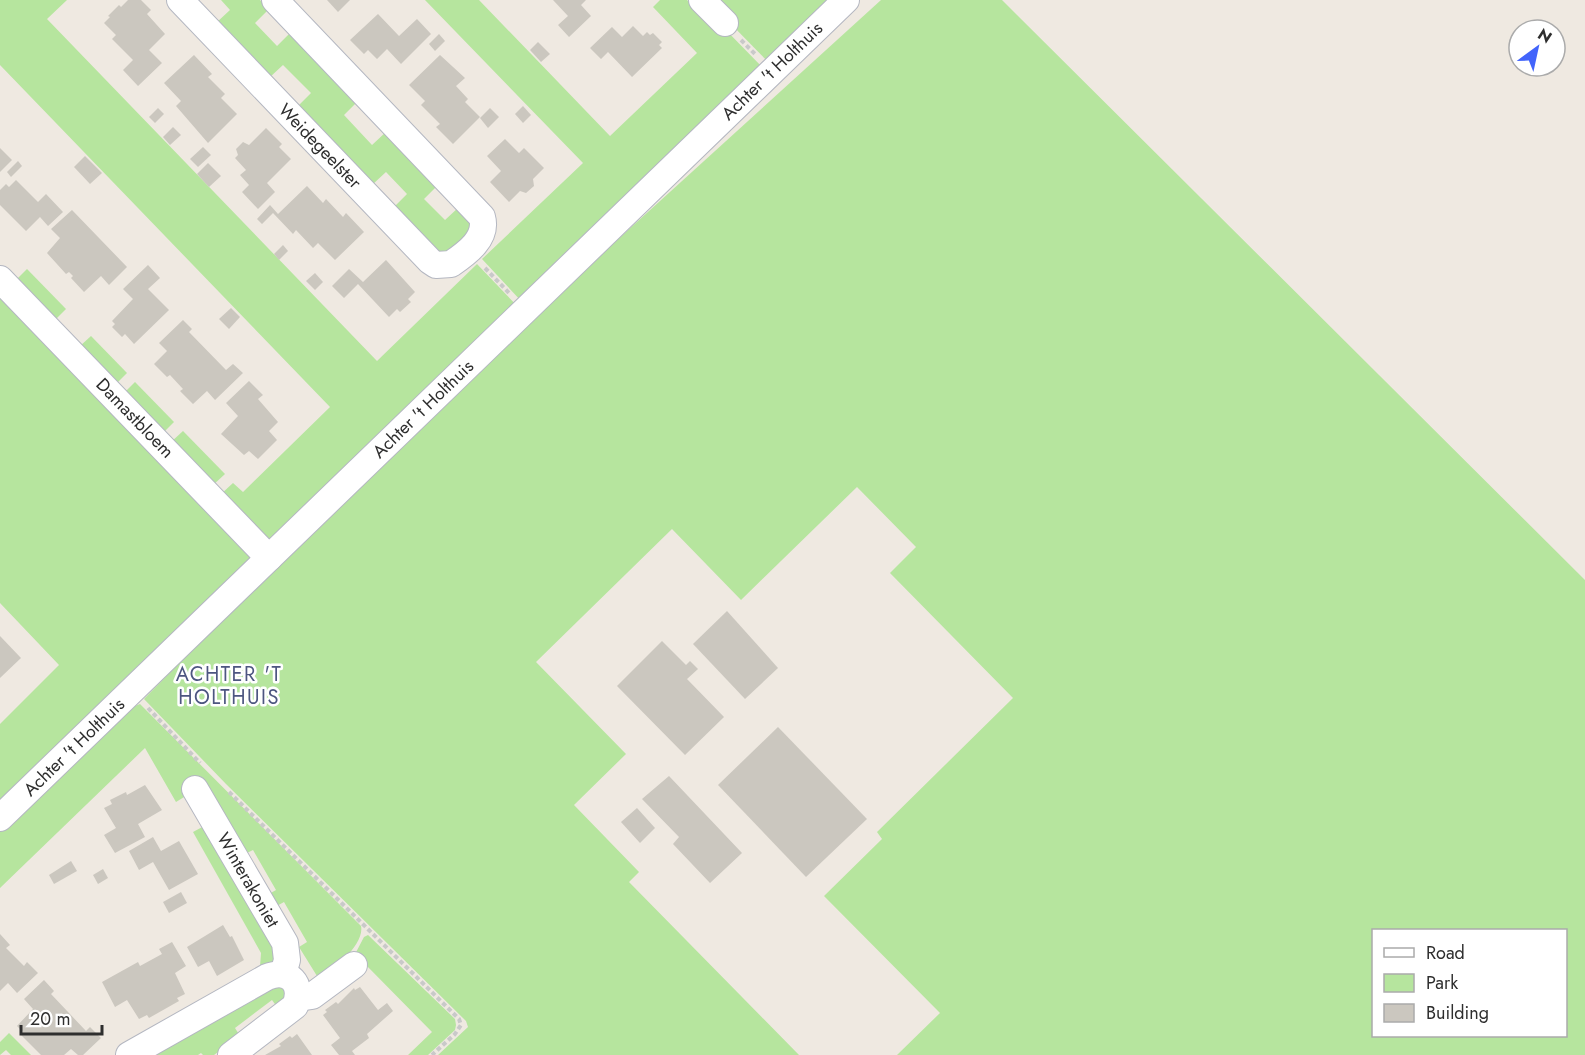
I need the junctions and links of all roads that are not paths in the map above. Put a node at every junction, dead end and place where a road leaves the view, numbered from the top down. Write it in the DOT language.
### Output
graph roads {
  1 [pos="180,0"];
  2 [pos="275,0"];
  3 [pos="702,0"];
  4 [pos="846,0"];
  5 [pos="725,23"];
  6 [pos="0,279"];
  7 [pos="269,558"];
  8 [pos="198,776"];
  9 [pos="0,818"];
  10 [pos="354,965"];
  11 [pos="283,974"];
  12 [pos="298,998"];
  13 [pos="129,1055"];
  14 [pos="231,1055"];
  1 -- 2 [label="street, Weidegeelster"];
  3 -- 5 [label="street"];
  4 -- 7 [label="street, Achter 't Holthuis"];
  6 -- 7 [label="street, Damastbloem"];
  7 -- 9 [label="street, Achter 't Holthuis"];
  8 -- 11 [label="street, Winterakoniet"];
  10 -- 12 [label="street"];
  11 -- 12 [label="street"];
  11 -- 13 [label="street"];
  12 -- 14 [label="street"];
}
